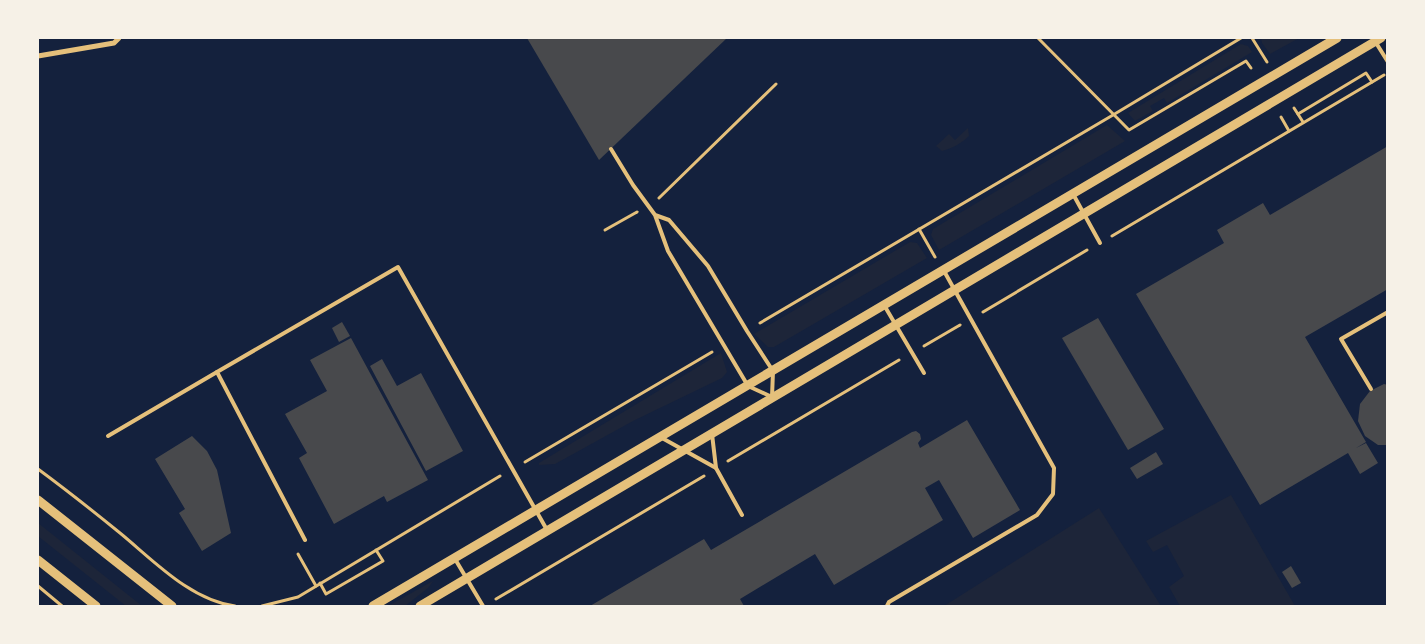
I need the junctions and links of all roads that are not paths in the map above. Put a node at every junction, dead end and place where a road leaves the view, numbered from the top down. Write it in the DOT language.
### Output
graph roads {
  1 [pos="119,38"];
  2 [pos="1337,38"];
  3 [pos="1376,39"];
  4 [pos="38,56"];
  5 [pos="1388,62"];
  6 [pos="611,148"];
  7 [pos="1073,194"];
  8 [pos="1084,213"];
  9 [pos="655,215"];
  10 [pos="1100,243"];
  11 [pos="943,270"];
  12 [pos="954,290"];
  13 [pos="884,305"];
  14 [pos="1388,312"];
  15 [pos="896,324"];
  16 [pos="773,371"];
  17 [pos="217,372"];
  18 [pos="924,373"];
  19 [pos="748,386"];
  20 [pos="1371,389"];
  21 [pos="772,397"];
  22 [pos="712,434"];
  23 [pos="108,436"];
  24 [pos="661,437"];
  25 [pos="683,450"];
  26 [pos="716,468"];
  27 [pos="38,500"];
  28 [pos="536,510"];
  29 [pos="742,515"];
  30 [pos="547,530"];
  31 [pos="305,540"];
  32 [pos="455,559"];
  33 [pos="38,560"];
  34 [pos="466,578"];
  35 [pos="96,606"];
  36 [pos="172,606"];
  37 [pos="373,606"];
  38 [pos="420,606"];
  39 [pos="483,606"];
  40 [pos="887,606"];
  1 -- 4 [label="street"];
  2 -- 7 [label="street"];
  3 -- 5 [label="lane"];
  3 -- 8 [label="street"];
  6 -- 9 [label="lane"];
  7 -- 8 [label="lane"];
  7 -- 11 [label="street"];
  8 -- 10 [label="lane"];
  8 -- 12 [label="street"];
  9 -- 16 [label="lane"];
  9 -- 19 [label="lane"];
  11 -- 12 [label="lane"];
  11 -- 13 [label="street"];
  12 -- 15 [label="street"];
  12 -- 40 [label="lane"];
  13 -- 15 [label="lane"];
  13 -- 16 [label="street"];
  14 -- 20 [label="lane"];
  15 -- 18 [label="lane"];
  15 -- 21 [label="street"];
  16 -- 19 [label="street"];
  16 -- 21 [label="lane"];
  17 -- 23 [label="lane"];
  17 -- 28 [label="lane"];
  17 -- 31 [label="lane"];
  19 -- 21 [label="lane"];
  19 -- 24 [label="street"];
  21 -- 22 [label="street"];
  22 -- 25 [label="street"];
  22 -- 26 [label="lane"];
  24 -- 25 [label="lane"];
  24 -- 28 [label="street"];
  25 -- 26 [label="lane"];
  25 -- 30 [label="street"];
  26 -- 29 [label="lane"];
  27 -- 36 [label="street"];
  28 -- 30 [label="lane"];
  28 -- 32 [label="street"];
  30 -- 34 [label="street"];
  32 -- 34 [label="lane"];
  32 -- 37 [label="street"];
  33 -- 35 [label="street"];
  34 -- 38 [label="street"];
  34 -- 39 [label="lane"];
}
